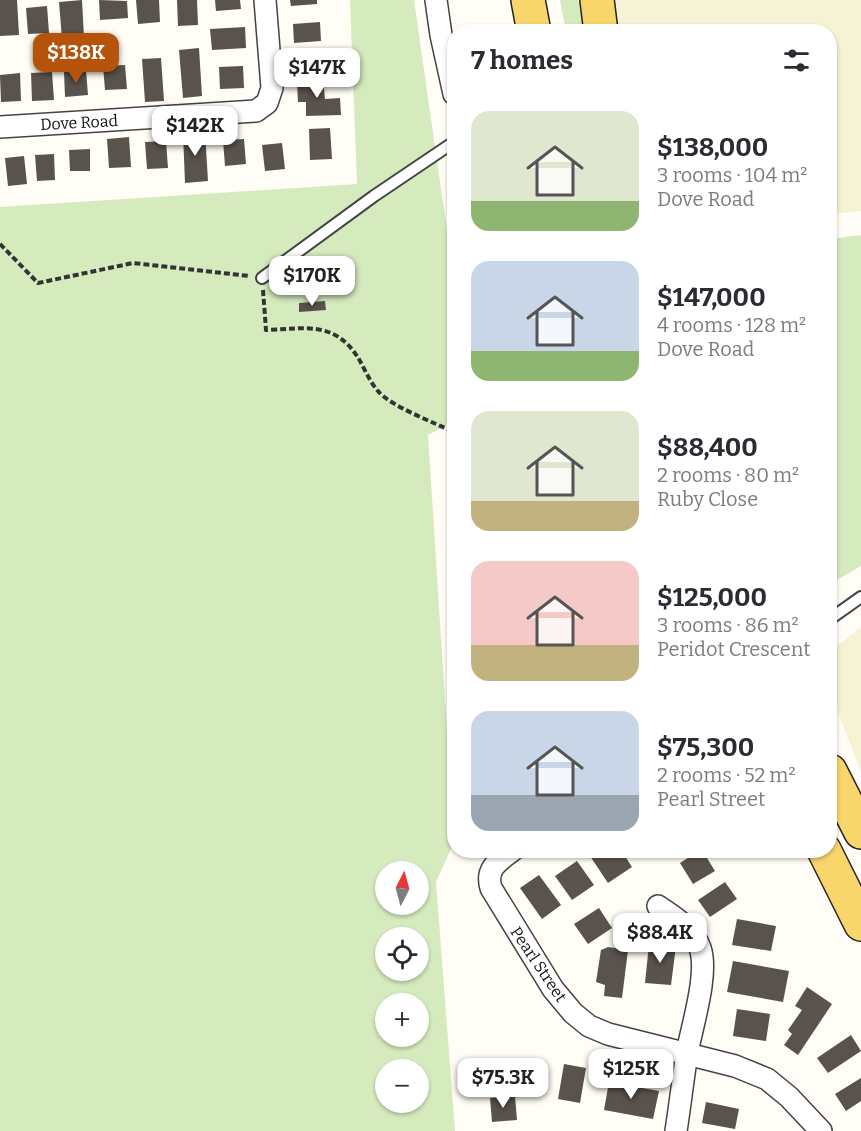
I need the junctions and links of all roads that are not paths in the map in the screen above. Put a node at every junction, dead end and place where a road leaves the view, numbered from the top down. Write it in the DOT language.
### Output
graph roads {
  1 [pos="265,0"];
  2 [pos="436,0"];
  3 [pos="528,0"];
  4 [pos="597,0"];
  5 [pos="532,24"];
  6 [pos="600,24"];
  7 [pos="447,62"];
  8 [pos="0,127"];
  9 [pos="447,147"];
  10 [pos="262,278"];
  11 [pos="861,597"];
  12 [pos="837,614"];
  13 [pos="837,785"];
  14 [pos="861,832"];
  15 [pos="503,858"];
  16 [pos="828,858"];
  17 [pos="658,906"];
  18 [pos="861,924"];
  19 [pos="687,1054"];
  20 [pos="676,1131"];
  21 [pos="821,1131"];
  1 -- 8 [label="street, Dove Road"];
  2 -- 7 [label="street"];
  3 -- 5 [label="main road"];
  4 -- 6 [label="main road"];
  9 -- 10 [label="lane"];
  11 -- 12 [label="lane"];
  13 -- 14 [label="main road"];
  15 -- 19 [label="street, Pearl Street"];
  16 -- 18 [label="main road"];
  17 -- 19 [label="street"];
  19 -- 20 [label="street"];
  19 -- 21 [label="street, Pearl Street"];
}
